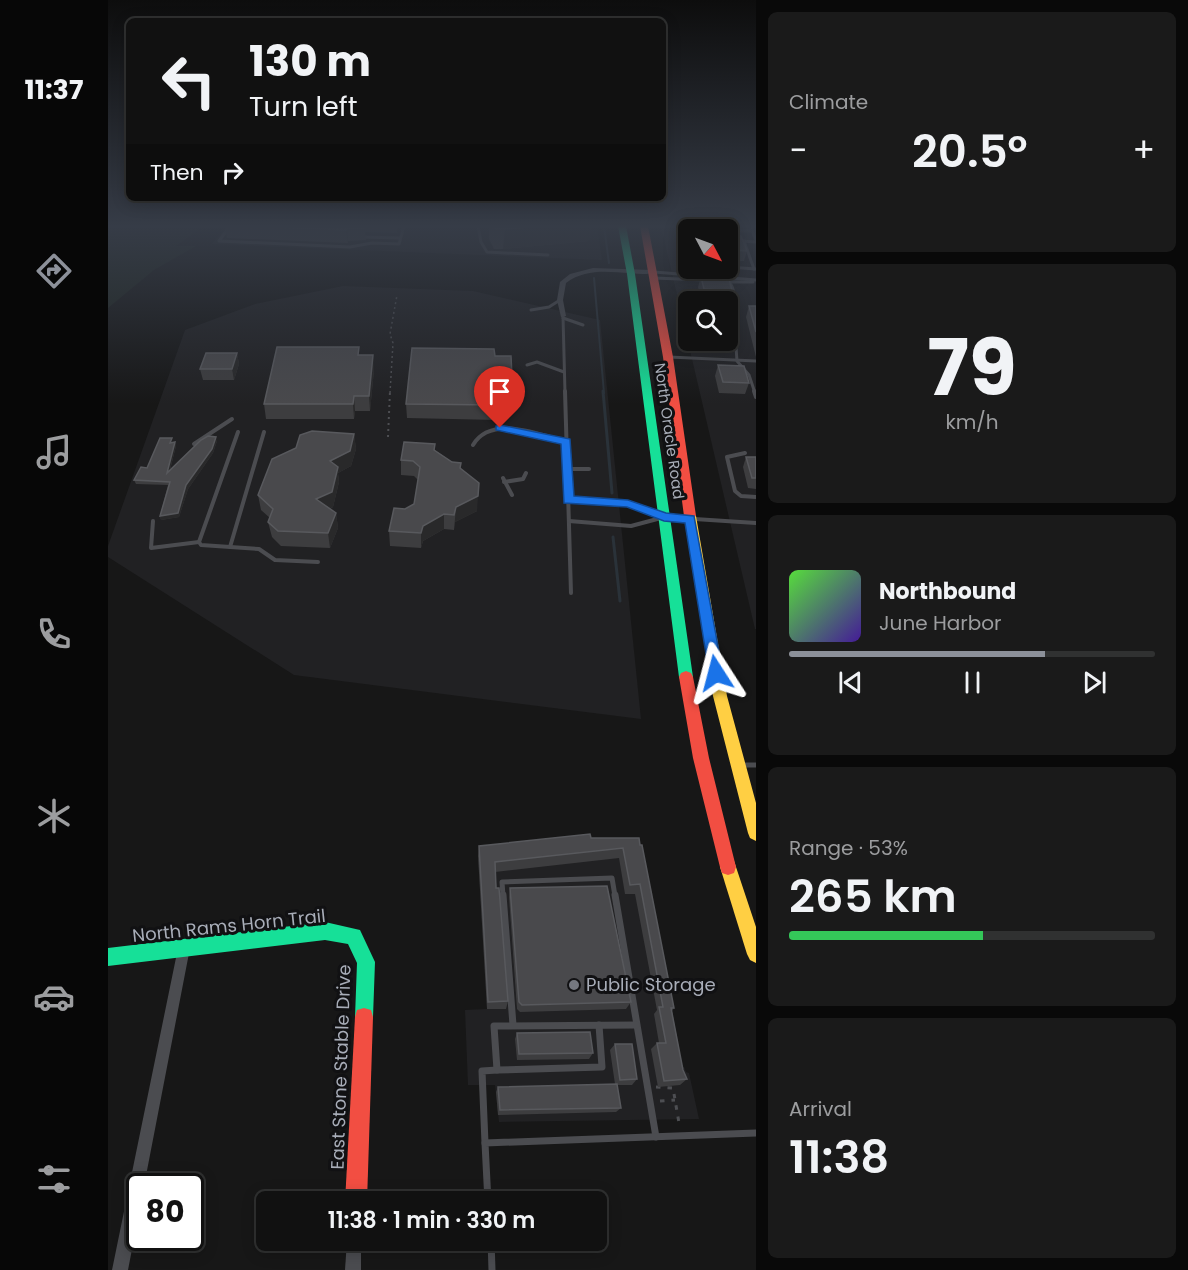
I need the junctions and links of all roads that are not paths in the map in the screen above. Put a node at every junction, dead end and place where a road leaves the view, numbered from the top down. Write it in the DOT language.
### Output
graph roads {
  1 [pos="562,285"];
  2 [pos="633,285"];
  3 [pos="655,285"];
  4 [pos="560,300"];
  5 [pos="531,310"];
  6 [pos="563,317"];
  7 [pos="583,325"];
  8 [pos="736,351"];
  9 [pos="668,357"];
  10 [pos="737,361"];
  11 [pos="756,362"];
  12 [pos="527,365"];
  13 [pos="564,372"];
  14 [pos="756,397"];
  15 [pos="232,419"];
  16 [pos="238,432"];
  17 [pos="264,432"];
  18 [pos="567,441"];
  19 [pos="194,444"];
  20 [pos="473,445"];
  21 [pos="745,453"];
  22 [pos="567,469"];
  23 [pos="589,469"];
  24 [pos="526,473"];
  25 [pos="512,495"];
  26 [pos="756,497"];
  27 [pos="568,500"];
  28 [pos="664,517"];
  29 [pos="690,519"];
  30 [pos="153,521"];
  31 [pos="569,521"];
  32 [pos="756,523"];
  33 [pos="199,542"];
  34 [pos="230,547"];
  35 [pos="318,562"];
  36 [pos="571,593"];
  37 [pos="738,765"];
  38 [pos="756,765"];
  39 [pos="756,833"];
  40 [pos="354,936"];
  41 [pos="184,948"];
  42 [pos="756,954"];
  43 [pos="108,957"];
  44 [pos="513,1025"];
  45 [pos="599,1025"];
  46 [pos="636,1025"];
  47 [pos="497,1070"];
  48 [pos="756,1133"];
  49 [pos="656,1137"];
  50 [pos="485,1143"];
  51 [pos="356,1191"];
  52 [pos="487,1191"];
  53 [pos="354,1251"];
  54 [pos="491,1251"];
  55 [pos="120,1270"];
  56 [pos="353,1270"];
  57 [pos="492,1270"];
  1 -- 4 [label="street"];
  2 -- 28 [label="main road, North Oracle Road"];
  3 -- 9 [label="main road, North Oracle Road"];
  4 -- 5 [label="lane"];
  4 -- 6 [label="street"];
  6 -- 7 [label="lane"];
  6 -- 13 [label="lane"];
  8 -- 10 [label="lane"];
  9 -- 10 [label="lane"];
  9 -- 29 [label="main road, North Oracle Road"];
  10 -- 11 [label="lane"];
  10 -- 14 [label="lane"];
  12 -- 13 [label="lane"];
  13 -- 18 [label="lane"];
  15 -- 19 [label="lane"];
  16 -- 33 [label="lane"];
  17 -- 34 [label="lane"];
  18 -- 20 [label="lane"];
  18 -- 22 [label="lane"];
  21 -- 26 [label="lane"];
  22 -- 23 [label="lane"];
  22 -- 27 [label="lane"];
  24 -- 25 [label="lane"];
  27 -- 28 [label="lane"];
  27 -- 31 [label="lane"];
  28 -- 29 [label="lane"];
  28 -- 31 [label="lane"];
  28 -- 42 [label="main road, North Oracle Road"];
  29 -- 32 [label="lane"];
  29 -- 37 [label="main road, North Oracle Road"];
  30 -- 33 [label="lane"];
  31 -- 36 [label="lane"];
  33 -- 34 [label="lane"];
  34 -- 35 [label="lane"];
  37 -- 38 [label="lane"];
  37 -- 39 [label="main road, North Oracle Road"];
  40 -- 41 [label="main road, North Rams Horn Trail"];
  40 -- 51 [label="main road, East Stone Stable Drive"];
  41 -- 43 [label="main road, North Rams Horn Trail"];
  41 -- 55 [label="street"];
  44 -- 45 [label="lane"];
  44 -- 46 [label="lane"];
  44 -- 47 [label="lane"];
  45 -- 46 [label="lane"];
  45 -- 47 [label="lane"];
  46 -- 49 [label="lane"];
  47 -- 50 [label="lane"];
  48 -- 49 [label="lane"];
  49 -- 50 [label="lane"];
  50 -- 52 [label="lane"];
  53 -- 56 [label="street"];
  54 -- 57 [label="lane"];
}
